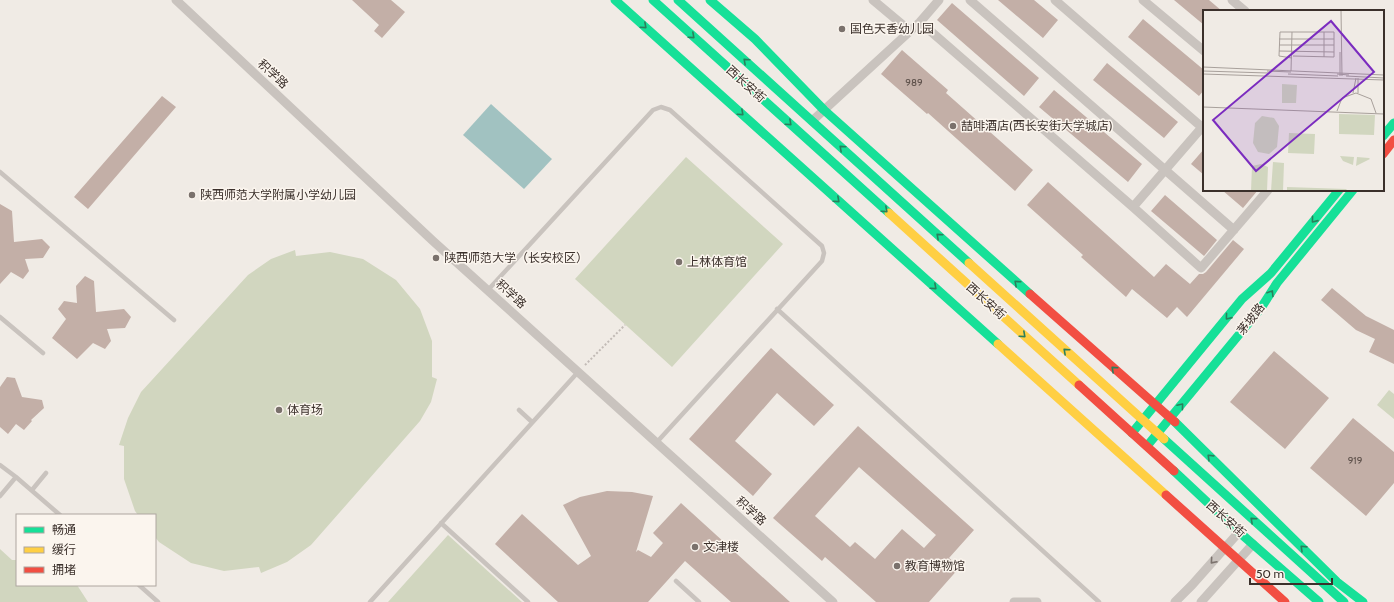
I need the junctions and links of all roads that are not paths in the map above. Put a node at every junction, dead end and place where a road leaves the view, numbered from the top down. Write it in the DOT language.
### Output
graph roads {
  1 [pos="176,0"];
  2 [pos="615,0"];
  3 [pos="653,0"];
  4 [pos="678,0"];
  5 [pos="710,0"];
  6 [pos="873,0"];
  7 [pos="939,0"];
  8 [pos="970,0"];
  9 [pos="1055,0"];
  10 [pos="1143,0"];
  11 [pos="1232,0"];
  12 [pos="1244,10"];
  13 [pos="920,22"];
  14 [pos="910,32"];
  15 [pos="1203,50"];
  16 [pos="824,110"];
  17 [pos="812,121"];
  18 [pos="1394,123"];
  19 [pos="1203,127"];
  20 [pos="1384,135"];
  21 [pos="1394,140"];
  22 [pos="1384,153"];
  23 [pos="1164,169"];
  24 [pos="0,172"];
  25 [pos="1267,191"];
  26 [pos="1338,191"];
  27 [pos="1352,191"];
  28 [pos="1133,206"];
  29 [pos="1234,230"];
  30 [pos="488,290"];
  31 [pos="777,309"];
  32 [pos="0,318"];
  33 [pos="174,320"];
  34 [pos="43,353"];
  35 [pos="578,371"];
  36 [pos="1188,380"];
  37 [pos="1154,406"];
  38 [pos="519,410"];
  39 [pos="1170,418"];
  40 [pos="1143,420"];
  41 [pos="532,422"];
  42 [pos="1132,433"];
  43 [pos="1157,434"];
  44 [pos="657,442"];
  45 [pos="1147,446"];
  46 [pos="0,465"];
  47 [pos="46,473"];
  48 [pos="16,477"];
  49 [pos="32,490"];
  50 [pos="0,496"];
  51 [pos="59,514"];
  52 [pos="441,523"];
  53 [pos="1239,532"];
  54 [pos="1254,544"];
  55 [pos="1224,548"];
  56 [pos="1239,561"];
  57 [pos="676,581"];
  58 [pos="140,586"];
  59 [pos="158,602"];
  60 [pos="370,602"];
  61 [pos="528,602"];
  62 [pos="699,602"];
  63 [pos="833,602"];
  64 [pos="1014,602"];
  65 [pos="1037,602"];
  66 [pos="1099,602"];
  67 [pos="1175,602"];
  68 [pos="1201,602"];
  69 [pos="1285,602"];
  70 [pos="1319,602"];
  71 [pos="1344,602"];
  72 [pos="1362,602"];
  1 -- 30 [label="street, 积学路"];
  2 -- 55 [label="main road, one-way"];
  3 -- 42 [label="main road, 西长安街, one-way"];
  17 -- 4 [label="main road, 西长安街, one-way"];
  5 -- 16 [label="main road"];
  6 -- 14 [label="street"];
  7 -- 13 [label="street"];
  8 -- 23 [label="street"];
  9 -- 19 [label="street"];
  10 -- 15 [label="street"];
  11 -- 12 [label="street"];
  13 -- 14 [label="street"];
  13 -- 28 [label="street"];
  14 -- 16 [label="street"];
  16 -- 17 [label="street"];
  37 -- 16 [label="main road, one-way"];
  40 -- 17 [label="main road, 西长安街, one-way"];
  18 -- 20 [label="main road"];
  19 -- 23 [label="street"];
  21 -- 22 [label="main road"];
  23 -- 28 [label="street"];
  23 -- 29 [label="street"];
  24 -- 33 [label="lane"];
  25 -- 29 [label="street"];
  26 -- 36 [label="main road, 茅坡路, one-way"];
  36 -- 27 [label="main road, 茅坡路, one-way"];
  28 -- 29 [label="street"];
  30 -- 31 [label="lane"];
  30 -- 35 [label="street, 积学路"];
  31 -- 44 [label="lane"];
  31 -- 66 [label="lane"];
  32 -- 34 [label="lane"];
  35 -- 41 [label="lane"];
  35 -- 44 [label="street, 积学路"];
  36 -- 37 [label="main road, 茅坡路"];
  39 -- 36 [label="main road, 茅坡路, one-way"];
  37 -- 39 [label="main road"];
  37 -- 40 [label="main road, 茅坡路"];
  38 -- 41 [label="lane"];
  39 -- 43 [label="main road, 茅坡路"];
  72 -- 39 [label="main road, one-way"];
  40 -- 42 [label="main road, 茅坡路"];
  40 -- 43 [label="main road, 西长安街"];
  41 -- 52 [label="lane"];
  42 -- 45 [label="main road, 西长安街"];
  43 -- 45 [label="main road, 茅坡路"];
  71 -- 43 [label="main road, 西长安街, one-way"];
  44 -- 63 [label="street, 积学路"];
  45 -- 53 [label="main road, 西长安街"];
  46 -- 48 [label="lane"];
  47 -- 49 [label="lane"];
  48 -- 49 [label="lane"];
  48 -- 50 [label="lane"];
  49 -- 51 [label="lane"];
  52 -- 60 [label="lane"];
  52 -- 61 [label="lane"];
  53 -- 54 [label="main road, 西长安街"];
  53 -- 55 [label="street"];
  54 -- 56 [label="street"];
  54 -- 70 [label="main road, 西长安街"];
  55 -- 56 [label="main road"];
  55 -- 67 [label="street, one-way"];
  56 -- 68 [label="street"];
  56 -- 69 [label="main road"];
  57 -- 62 [label="lane"];
  58 -- 59 [label="lane"];
  64 -- 65 [label="street"];
}
